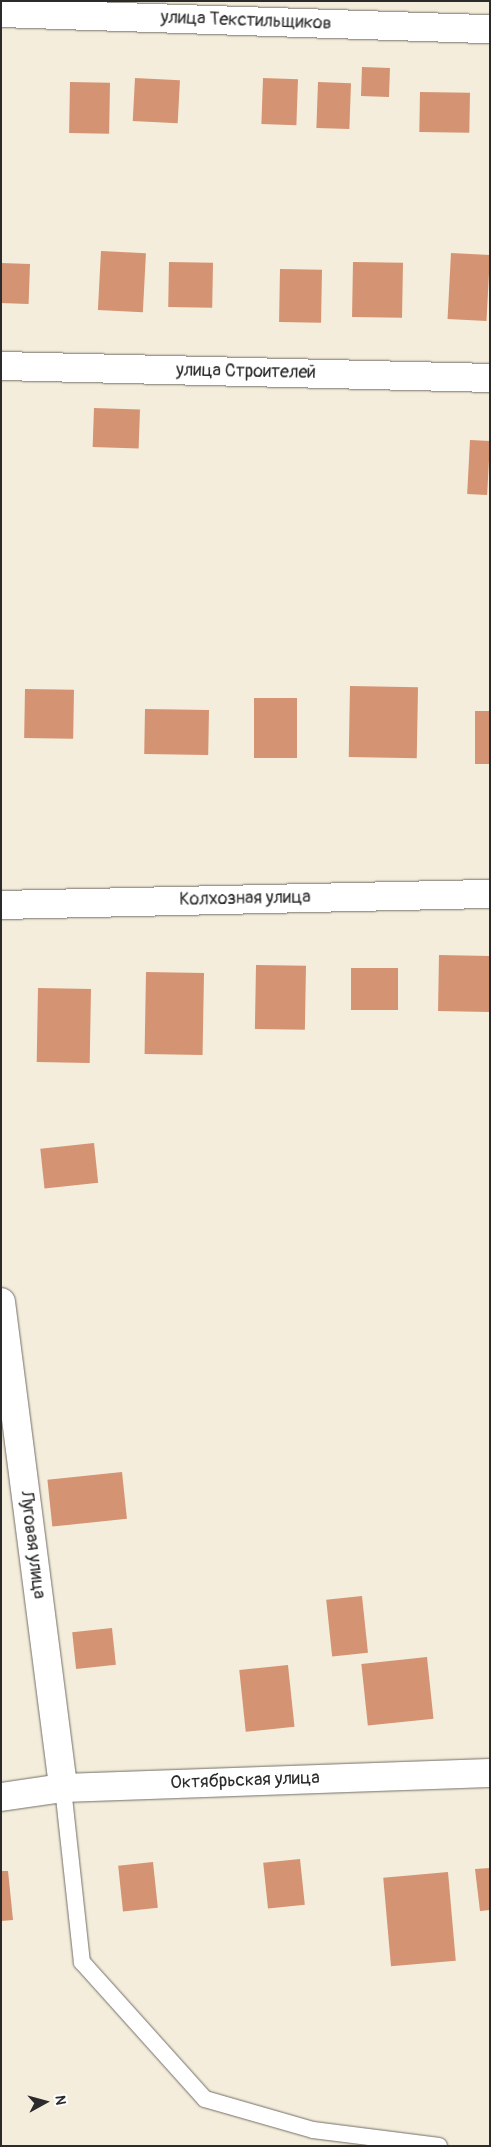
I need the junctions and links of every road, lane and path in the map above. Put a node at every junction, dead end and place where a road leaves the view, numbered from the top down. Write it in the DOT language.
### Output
graph roads {
  1 [pos="1,13"];
  2 [pos="490,29"];
  3 [pos="1,366"];
  4 [pos="490,378"];
  5 [pos="490,894"];
  6 [pos="1,905"];
  7 [pos="2,1314"];
  8 [pos="490,1773"];
  9 [pos="63,1788"];
  10 [pos="1,1797"];
  11 [pos="439,2146"];
  1 -- 2 [label="street, улица Текстильщиков"];
  3 -- 4 [label="street, улица Строителей"];
  5 -- 6 [label="street, Колхозная улица"];
  7 -- 9 [label="street, Луговая улица"];
  8 -- 9 [label="street, Октябрьская улица"];
  9 -- 10 [label="street, Октябрьская улица"];
  9 -- 11 [label="lane"];
}
